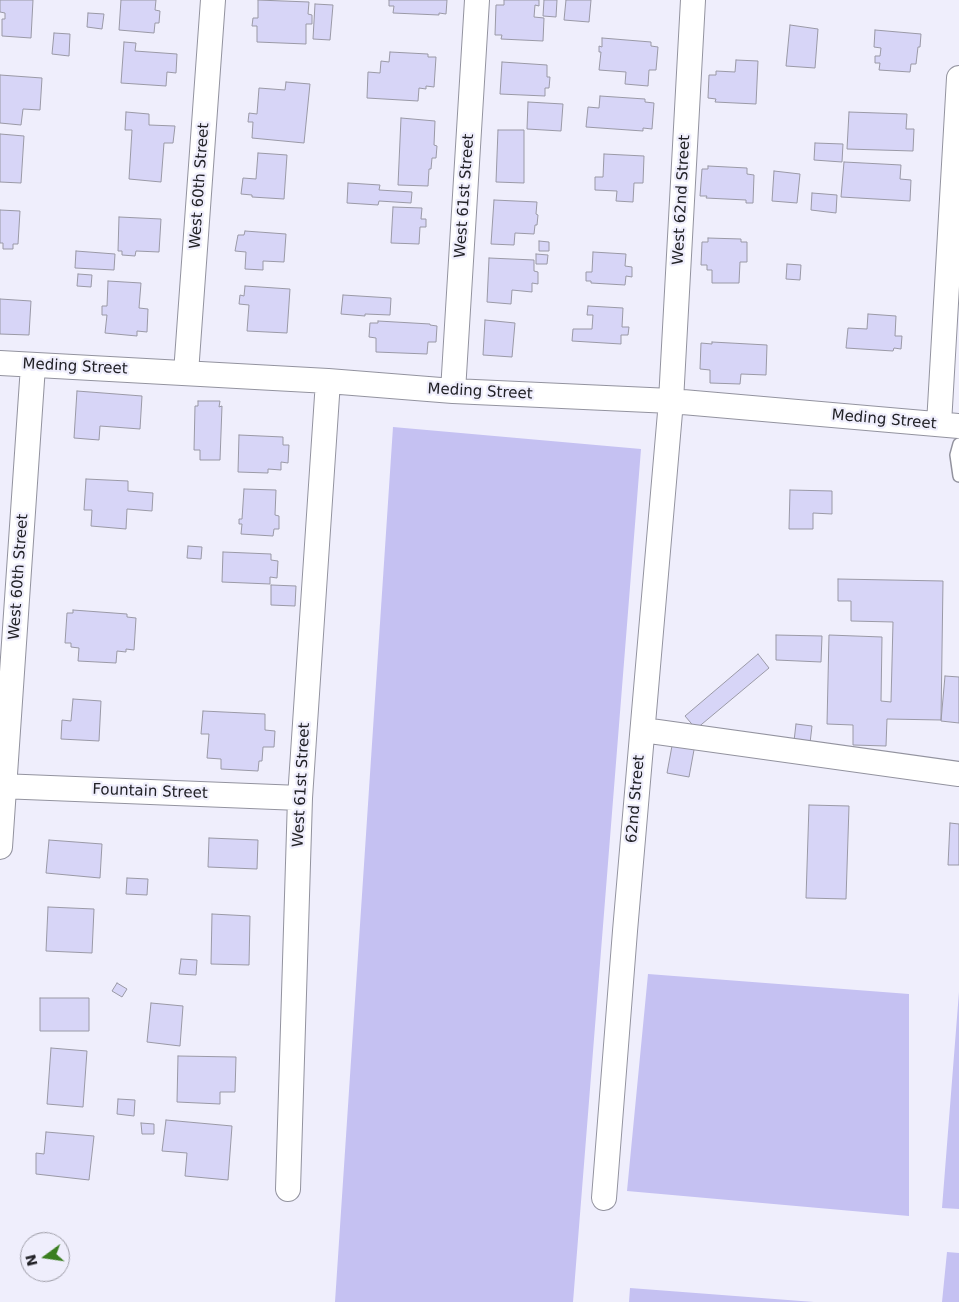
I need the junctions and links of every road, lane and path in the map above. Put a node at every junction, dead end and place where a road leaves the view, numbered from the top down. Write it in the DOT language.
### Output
graph roads {
  1 [pos="213,0"];
  2 [pos="477,0"];
  3 [pos="693,0"];
  4 [pos="959,78"];
  5 [pos="0,363"];
  6 [pos="33,366"];
  7 [pos="186,373"];
  8 [pos="328,381"];
  9 [pos="453,391"];
  10 [pos="671,401"];
  11 [pos="949,425"];
  12 [pos="959,444"];
  13 [pos="959,476"];
  14 [pos="642,730"];
  15 [pos="959,774"];
  16 [pos="2,786"];
  17 [pos="300,798"];
  18 [pos="0,847"];
  19 [pos="288,1189"];
  20 [pos="604,1198"];
  1 -- 7 [label="street, West 60th Street"];
  2 -- 9 [label="street, West 61st Street"];
  3 -- 10 [label="street, West 62nd Street"];
  4 -- 11 [label="street"];
  5 -- 6 [label="street, Meding Street"];
  6 -- 7 [label="street, Meding Street"];
  6 -- 16 [label="street, West 60th Street"];
  7 -- 8 [label="street, Meding Street"];
  8 -- 9 [label="street, Meding Street"];
  8 -- 17 [label="street, West 61st Street"];
  9 -- 10 [label="street, Meding Street"];
  10 -- 11 [label="street, Meding Street"];
  10 -- 14 [label="street, 62nd Street"];
  12 -- 13 [label="lane"];
  14 -- 15 [label="street"];
  14 -- 20 [label="street, 62nd Street"];
  16 -- 17 [label="street, Fountain Street"];
  16 -- 18 [label="street, West 60th Street"];
  17 -- 19 [label="street, West 61st Street"];
}
